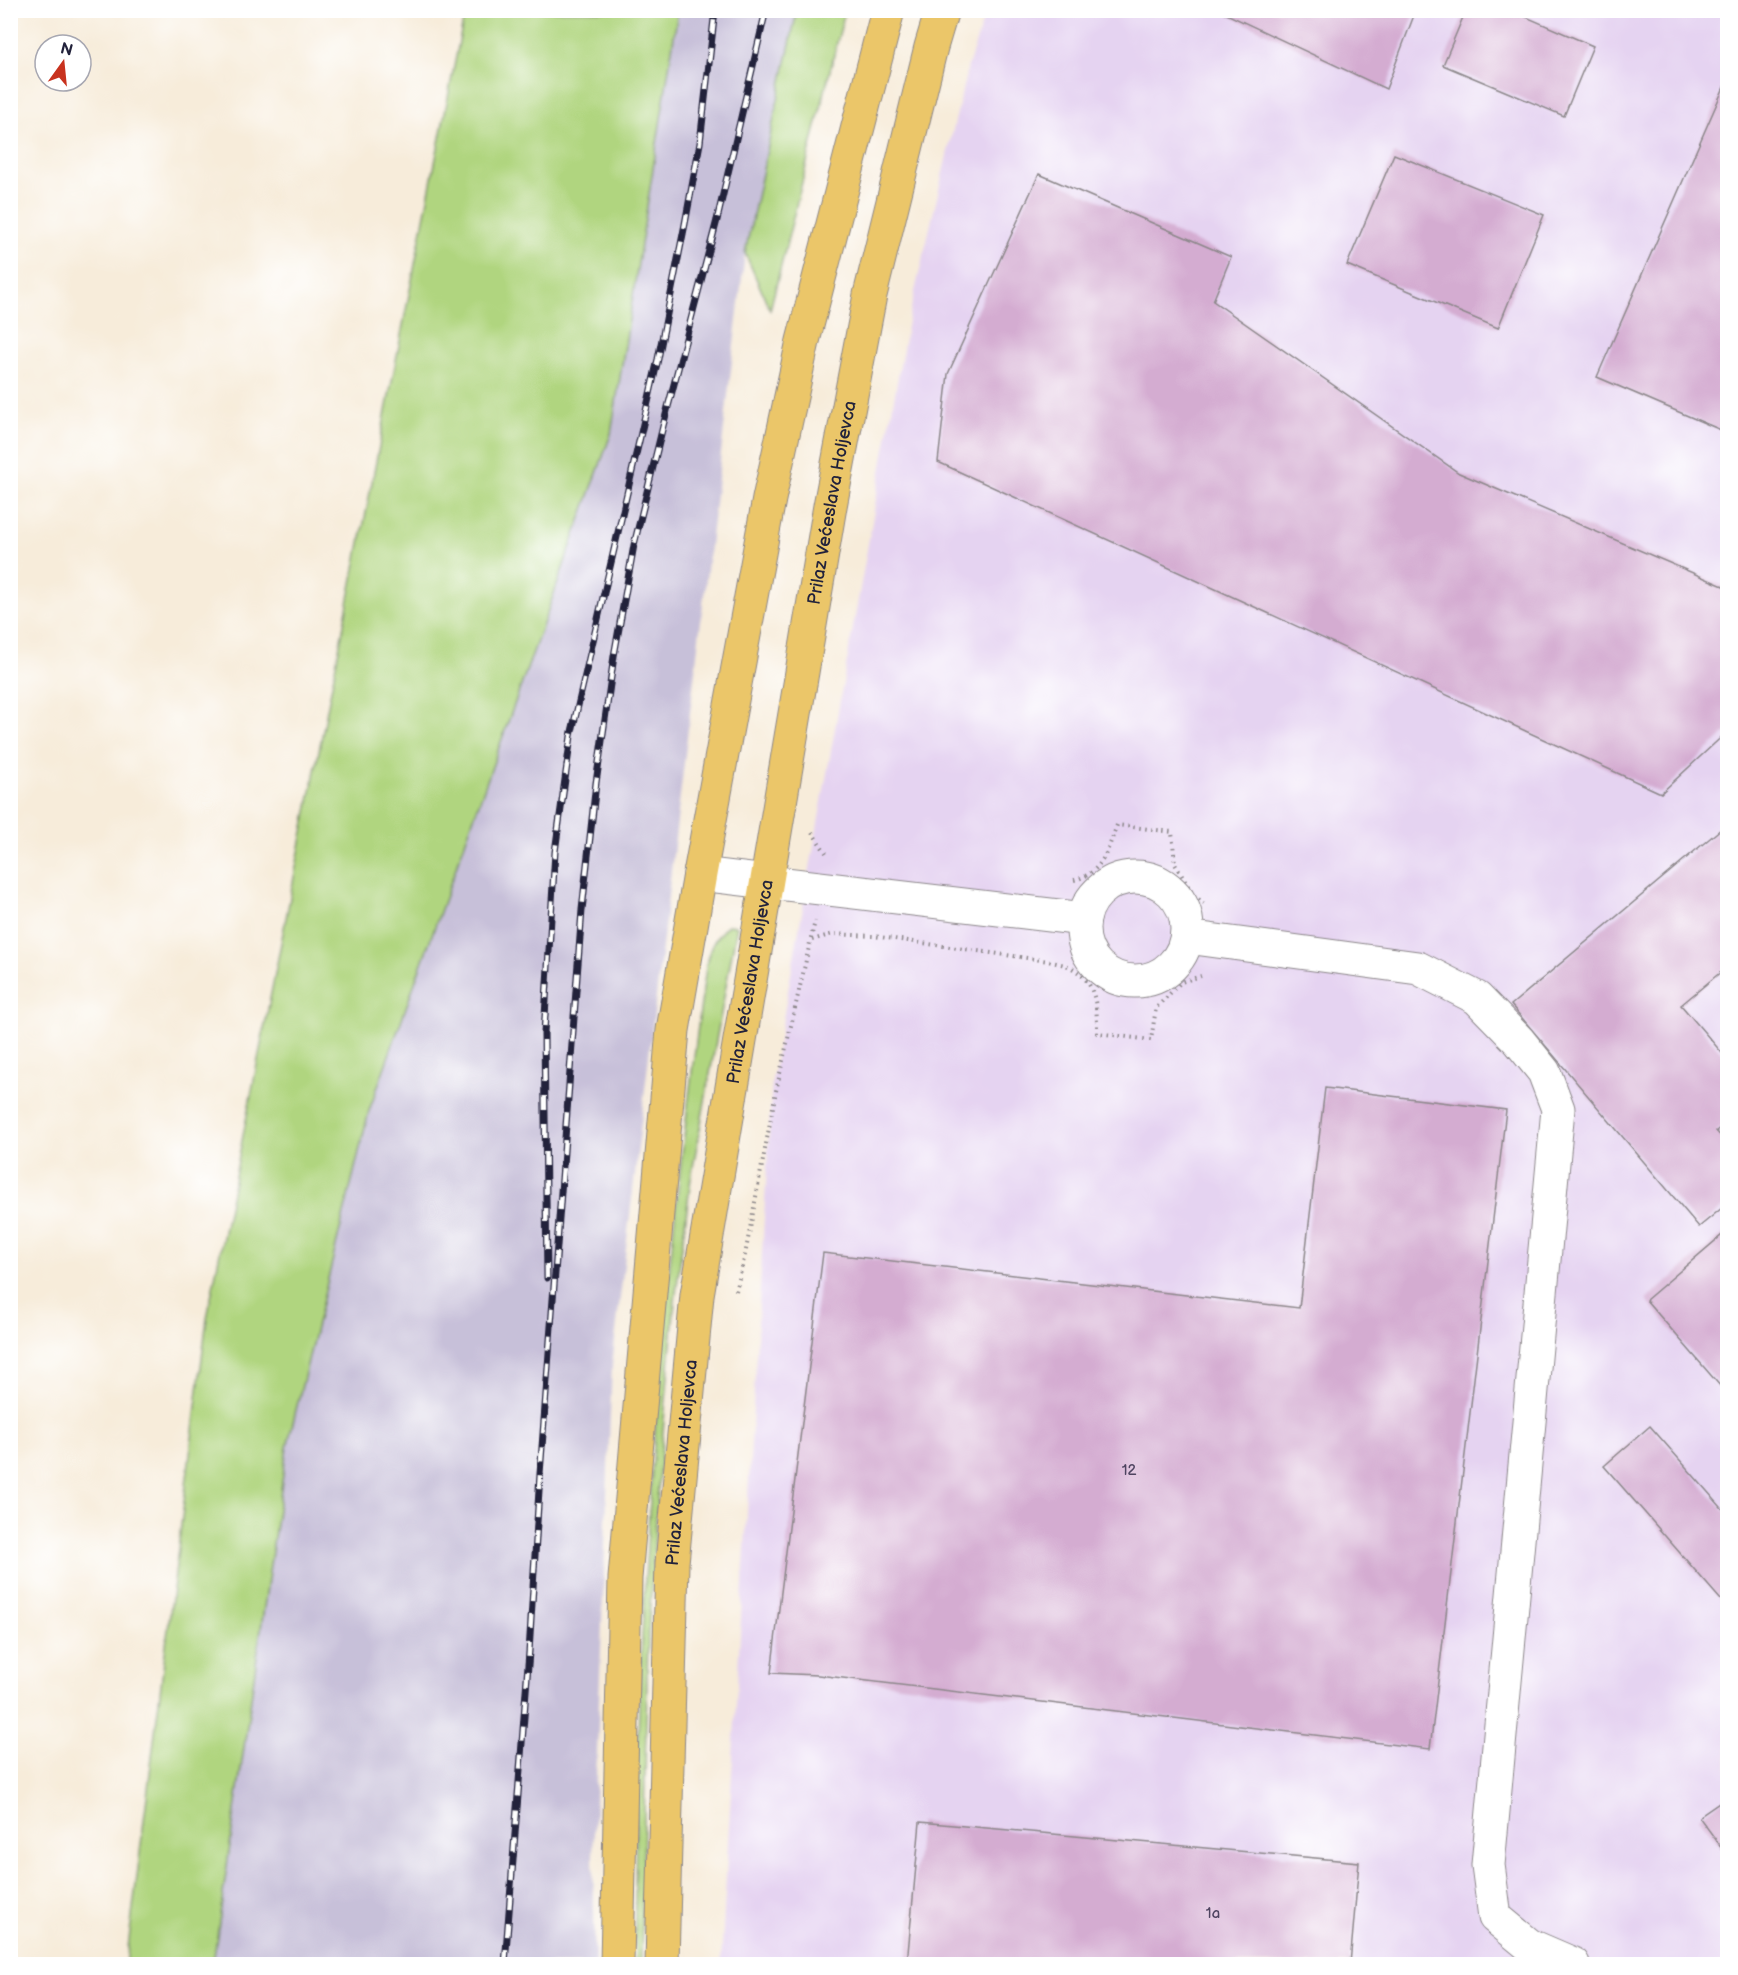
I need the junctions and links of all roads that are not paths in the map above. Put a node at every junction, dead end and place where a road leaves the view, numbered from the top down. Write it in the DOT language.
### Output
graph roads {
  1 [pos="888,10"];
  2 [pos="942,10"];
  3 [pos="700,874"];
  4 [pos="766,882"];
  5 [pos="1084,919"];
  6 [pos="1187,937"];
  7 [pos="617,1965"];
  8 [pos="662,1965"];
  9 [pos="1573,1965"];
  1 -- 3 [label="highway"];
  2 -- 4 [label="highway, Prilaz Većeslava Holjevca"];
  3 -- 4 [label="street"];
  3 -- 7 [label="highway"];
  4 -- 5 [label="street"];
  4 -- 8 [label="highway, Prilaz Većeslava Holjevca"];
  5 -- 6 [label="street"];
  5 -- 6 [label="street"];
  6 -- 9 [label="street"];
}
